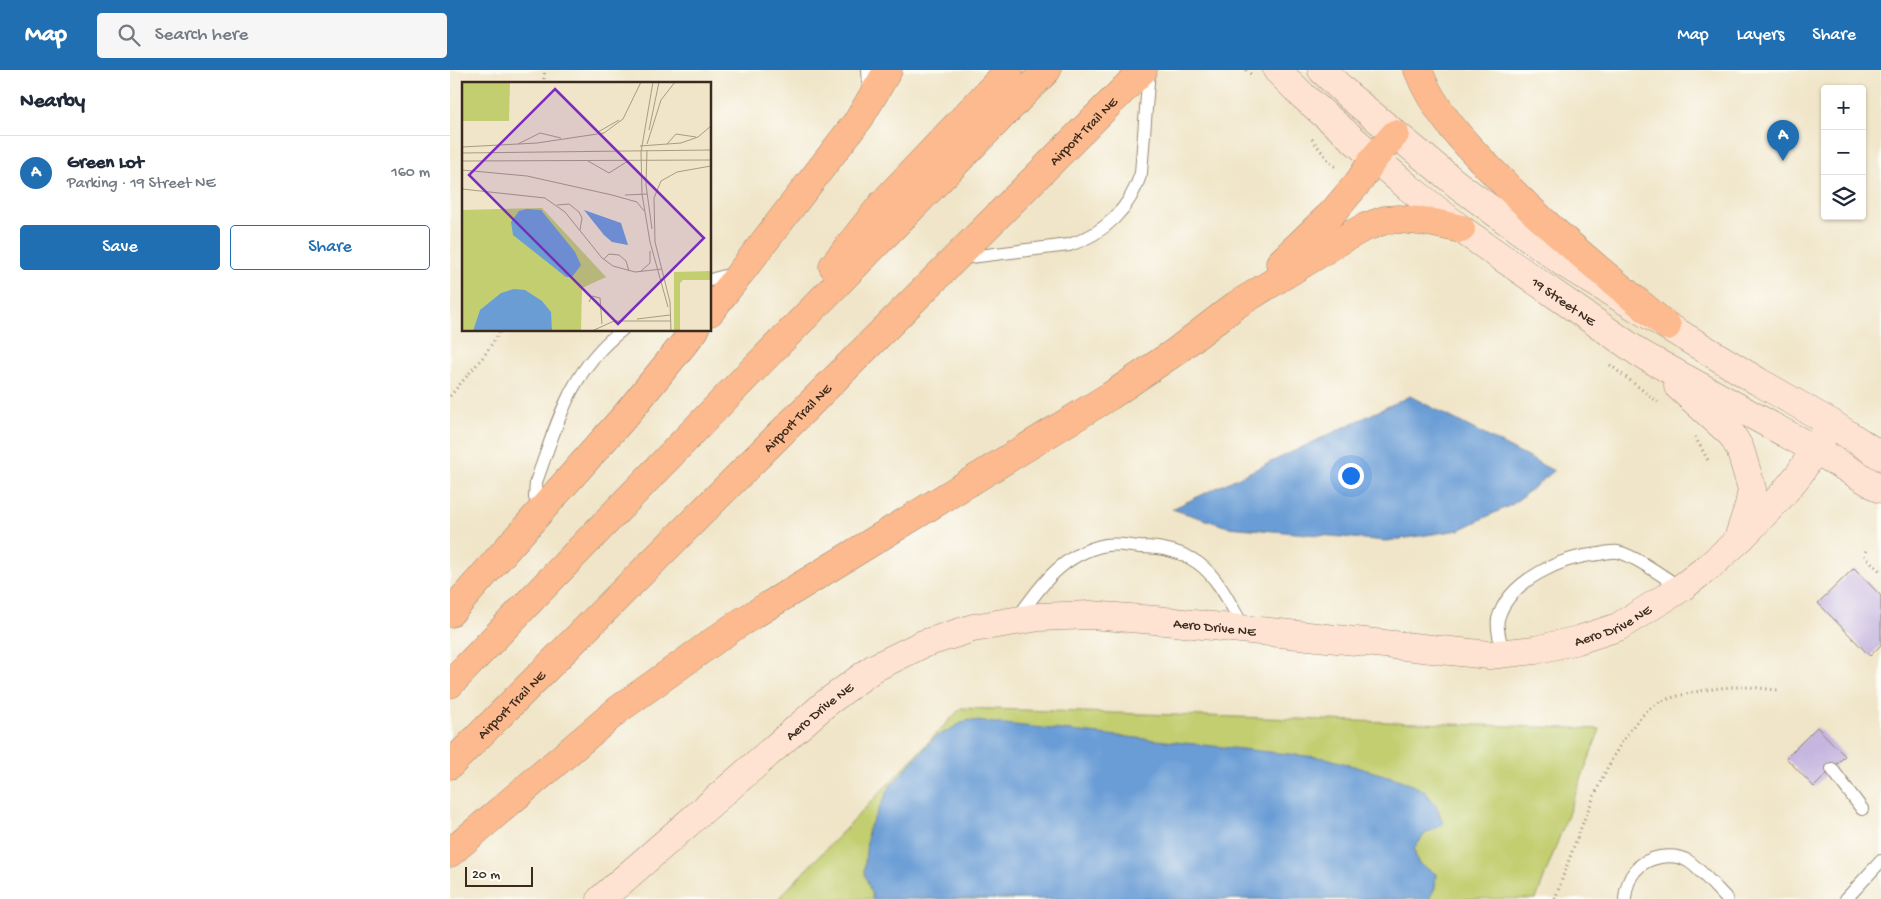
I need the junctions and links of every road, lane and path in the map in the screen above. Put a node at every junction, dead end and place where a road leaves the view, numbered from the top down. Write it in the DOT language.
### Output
graph roads {
  1 [pos="888,70"];
  2 [pos="1008,70"];
  3 [pos="1047,70"];
  4 [pos="1143,70"];
  5 [pos="1148,70"];
  6 [pos="1277,70"];
  7 [pos="1418,70"];
  8 [pos="1323,72"];
  9 [pos="870,83"];
  10 [pos="1395,134"];
  11 [pos="1374,158"];
  12 [pos="1461,229"];
  13 [pos="954,259"];
  14 [pos="741,272"];
  15 [pos="711,280"];
  16 [pos="1236,305"];
  17 [pos="711,311"];
  18 [pos="1667,326"];
  19 [pos="500,331"];
  20 [pos="621,331"];
  21 [pos="694,331"];
  22 [pos="1641,354"];
  23 [pos="1603,360"];
  24 [pos="738,385"];
  25 [pos="450,396"];
  26 [pos="1664,407"];
  27 [pos="1831,423"];
  28 [pos="1694,436"];
  29 [pos="1814,449"];
  30 [pos="1881,456"];
  31 [pos="1709,462"];
  32 [pos="1881,489"];
  33 [pos="539,513"];
  34 [pos="1736,542"];
  35 [pos="1866,551"];
  36 [pos="1881,572"];
  37 [pos="1681,588"];
  38 [pos="450,613"];
  39 [pos="1017,620"];
  40 [pos="1246,630"];
  41 [pos="1503,653"];
  42 [pos="450,684"];
  43 [pos="1778,690"];
  44 [pos="450,765"];
  45 [pos="1832,769"];
  46 [pos="1862,809"];
  47 [pos="450,853"];
  48 [pos="1881,861"];
  49 [pos="601,899"];
  50 [pos="1555,899"];
  51 [pos="1625,899"];
  52 [pos="1726,899"];
  53 [pos="1846,899"];
  1 -- 9 [label="highway"];
  2 -- 24 [label="highway"];
  3 -- 24 [label="highway"];
  4 -- 13 [label="highway, Airport Trail NE"];
  5 -- 13 [label="lane"];
  6 -- 11 [label="street, 19 Street NE"];
  7 -- 18 [label="highway"];
  8 -- 10 [label="street"];
  9 -- 14 [label="highway"];
  10 -- 11 [label="highway"];
  10 -- 18 [label="street"];
  11 -- 12 [label="street, 19 Street NE"];
  11 -- 16 [label="highway"];
  12 -- 16 [label="highway"];
  12 -- 22 [label="street, 19 Street NE"];
  13 -- 44 [label="highway, Airport Trail NE"];
  14 -- 15 [label="lane"];
  14 -- 17 [label="highway"];
  16 -- 47 [label="highway"];
  18 -- 27 [label="street"];
  19 -- 25 [label="path"];
  20 -- 33 [label="lane"];
  21 -- 33 [label="highway"];
  22 -- 29 [label="street, 19 Street NE"];
  22 -- 34 [label="street"];
  23 -- 26 [label="path"];
  24 -- 42 [label="highway"];
  27 -- 29 [label="street, Aero Drive NE"];
  27 -- 30 [label="street"];
  28 -- 31 [label="path"];
  29 -- 32 [label="street, 19 Street NE"];
  29 -- 34 [label="street, Aero Drive NE"];
  33 -- 38 [label="highway"];
  34 -- 37 [label="street, Aero Drive NE"];
  35 -- 36 [label="path"];
  37 -- 41 [label="street, Aero Drive NE"];
  37 -- 41 [label="lane"];
  39 -- 40 [label="street, Aero Drive NE"];
  39 -- 40 [label="lane"];
  39 -- 49 [label="street, Aero Drive NE"];
  40 -- 41 [label="street, Aero Drive NE"];
  43 -- 50 [label="path"];
  45 -- 46 [label="lane"];
  48 -- 53 [label="lane"];
  51 -- 52 [label="lane"];
}
